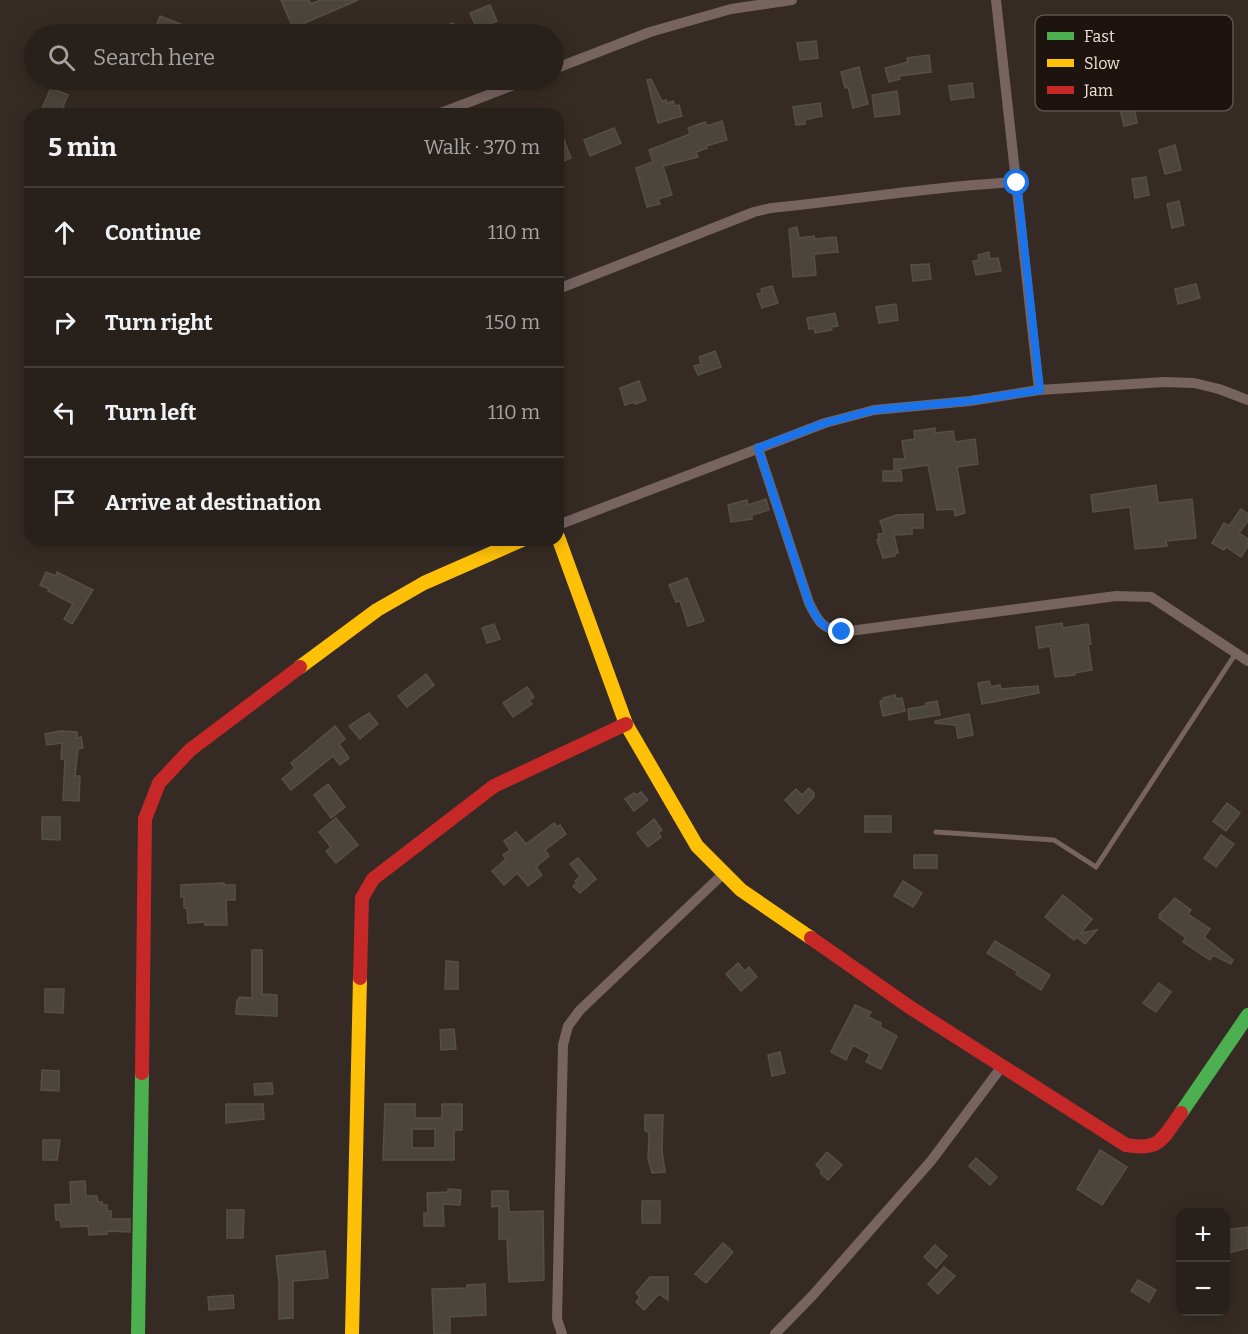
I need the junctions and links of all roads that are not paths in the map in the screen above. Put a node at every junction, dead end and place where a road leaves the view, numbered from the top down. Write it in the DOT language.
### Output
graph roads {
  1 [pos="792,0"];
  2 [pos="996,0"];
  3 [pos="564,65"];
  4 [pos="501,90"];
  5 [pos="454,108"];
  6 [pos="1017,183"];
  7 [pos="564,287"];
  8 [pos="1040,390"];
  9 [pos="1248,400"];
  10 [pos="758,448"];
  11 [pos="564,523"];
  12 [pos="508,546"];
  13 [pos="561,546"];
  14 [pos="1236,653"];
  15 [pos="1248,661"];
  16 [pos="626,724"];
  17 [pos="936,832"];
  18 [pos="723,874"];
  19 [pos="1248,1015"];
  20 [pos="1003,1065"];
  21 [pos="138,1334"];
  22 [pos="352,1334"];
  23 [pos="562,1334"];
  24 [pos="775,1334"];
  1 -- 3 [label="street"];
  2 -- 6 [label="street"];
  4 -- 5 [label="street"];
  6 -- 7 [label="street"];
  6 -- 8 [label="street"];
  8 -- 9 [label="street"];
  8 -- 10 [label="street"];
  10 -- 11 [label="street"];
  10 -- 14 [label="street"];
  12 -- 21 [label="street"];
  13 -- 16 [label="street"];
  14 -- 15 [label="street"];
  14 -- 17 [label="lane"];
  16 -- 18 [label="street"];
  16 -- 22 [label="street"];
  18 -- 20 [label="street"];
  18 -- 23 [label="street"];
  19 -- 20 [label="street"];
  20 -- 24 [label="street"];
}
